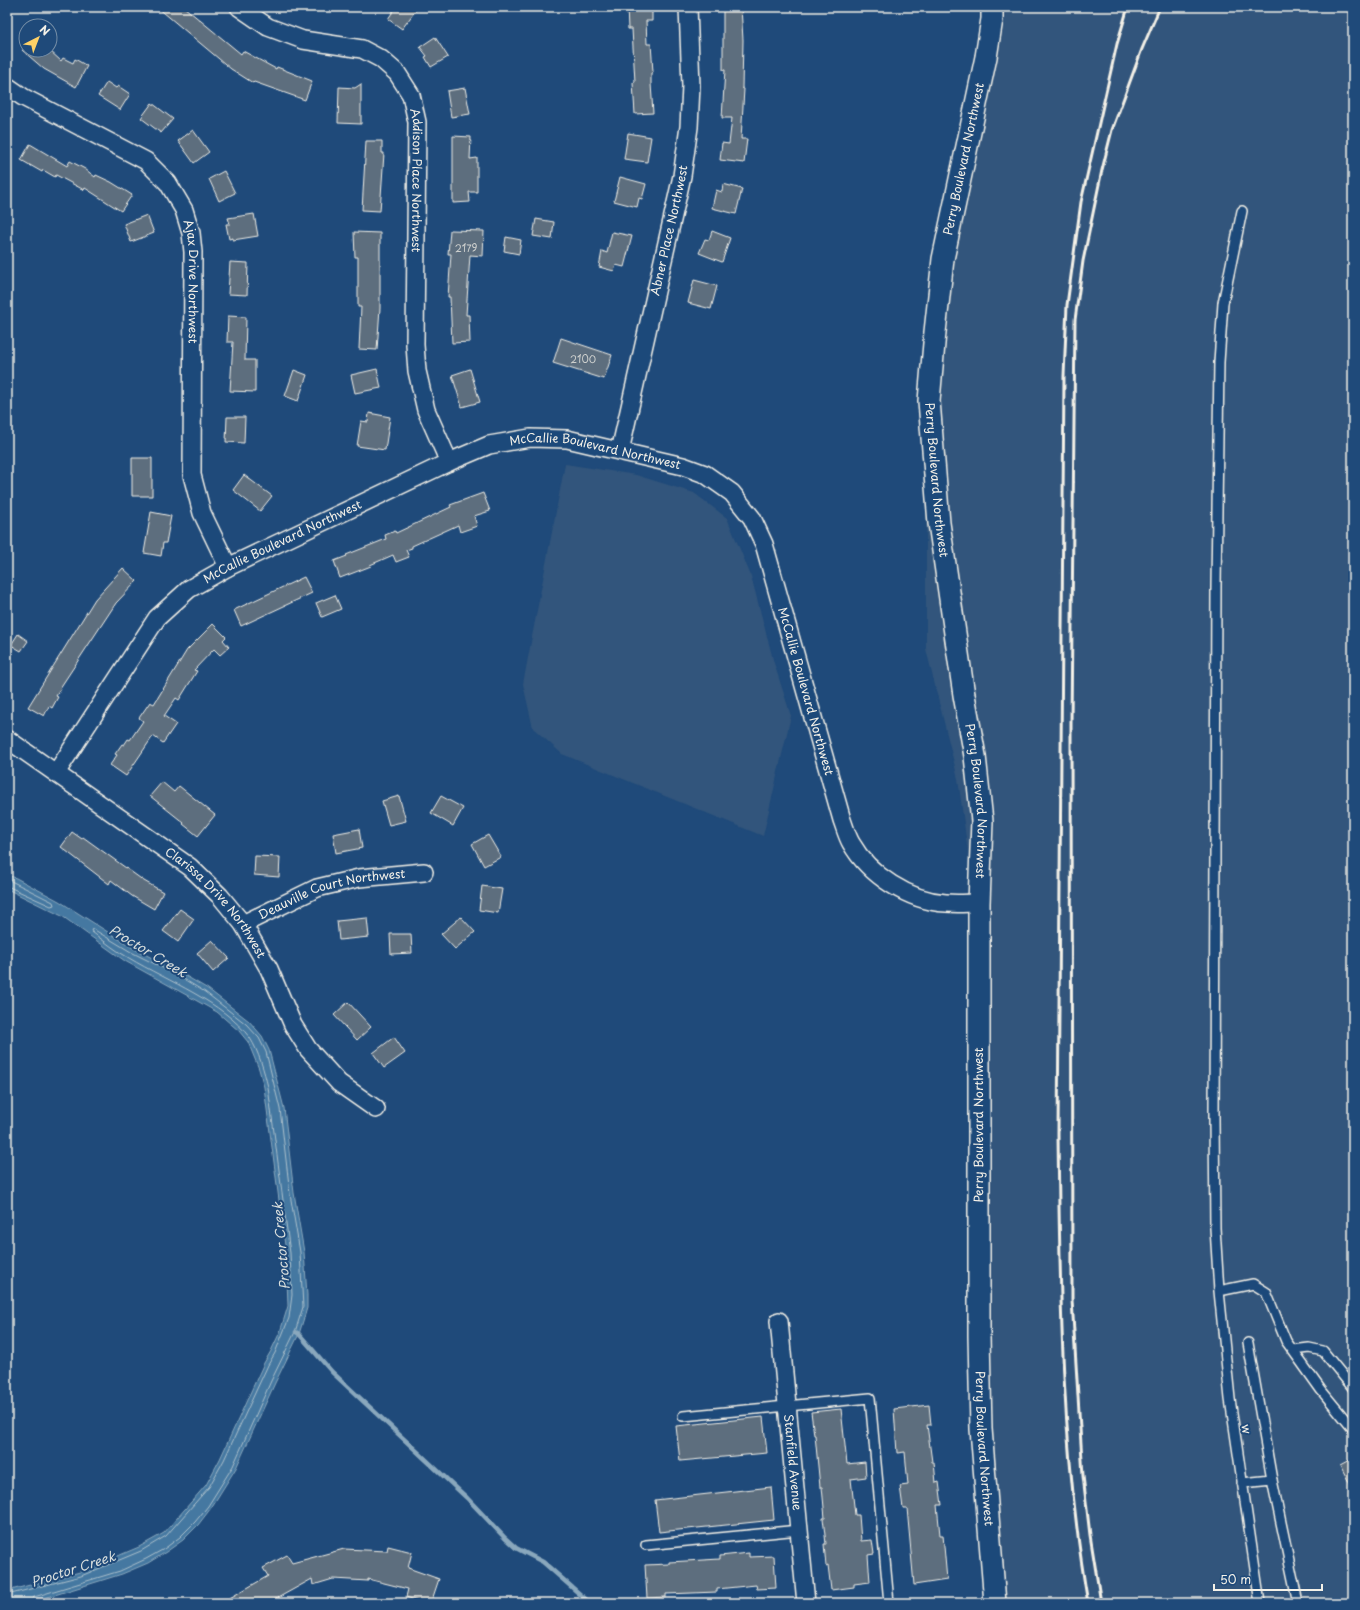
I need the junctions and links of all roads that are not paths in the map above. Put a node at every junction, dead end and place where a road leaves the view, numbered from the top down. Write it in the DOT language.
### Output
graph roads {
  1 [pos="239,7"];
  2 [pos="688,7"];
  3 [pos="992,7"];
  4 [pos="7,86"];
  5 [pos="1242,211"];
  6 [pos="620,451"];
  7 [pos="449,462"];
  8 [pos="228,567"];
  9 [pos="7,739"];
  10 [pos="56,773"];
  11 [pos="424,872"];
  12 [pos="979,902"];
  13 [pos="243,924"];
  14 [pos="376,1109"];
  15 [pos="1219,1291"];
  16 [pos="779,1321"];
  17 [pos="1248,1343"];
  18 [pos="1293,1350"];
  19 [pos="1353,1388"];
  20 [pos="787,1405"];
  21 [pos="683,1416"];
  22 [pos="1353,1429"];
  23 [pos="1272,1480"];
  24 [pos="1242,1483"];
  25 [pos="799,1530"];
  26 [pos="646,1545"];
  27 [pos="806,1603"];
  28 [pos="889,1603"];
  29 [pos="995,1603"];
  30 [pos="1260,1603"];
  31 [pos="1298,1603"];
  1 -- 7 [label="street, Addison Place Northwest"];
  2 -- 6 [label="street, Abner Place Northwest"];
  3 -- 12 [label="street, Perry Boulevard Northwest"];
  4 -- 8 [label="street, Ajax Drive Northwest"];
  5 -- 15 [label="lane, w"];
  6 -- 7 [label="street, McCallie Boulevard Northwest"];
  6 -- 12 [label="street, McCallie Boulevard Northwest"];
  7 -- 8 [label="street, McCallie Boulevard Northwest"];
  8 -- 10 [label="street, McCallie Boulevard Northwest"];
  9 -- 10 [label="street, Clarissa Drive Northwest"];
  10 -- 13 [label="street, Clarissa Drive Northwest"];
  11 -- 13 [label="street, Deauville Court Northwest"];
  12 -- 29 [label="street, Perry Boulevard Northwest"];
  13 -- 14 [label="street, Clarissa Drive Northwest"];
  15 -- 18 [label="lane"];
  15 -- 24 [label="lane, w"];
  16 -- 20 [label="street, Stanfield Avenue"];
  17 -- 23 [label="lane"];
  18 -- 19 [label="lane"];
  18 -- 22 [label="lane"];
  20 -- 21 [label="lane"];
  20 -- 25 [label="street, Stanfield Avenue"];
  20 -- 28 [label="lane"];
  23 -- 24 [label="lane"];
  23 -- 31 [label="lane"];
  24 -- 30 [label="lane, w"];
  25 -- 26 [label="lane"];
  25 -- 27 [label="street, Stanfield Avenue"];
}
